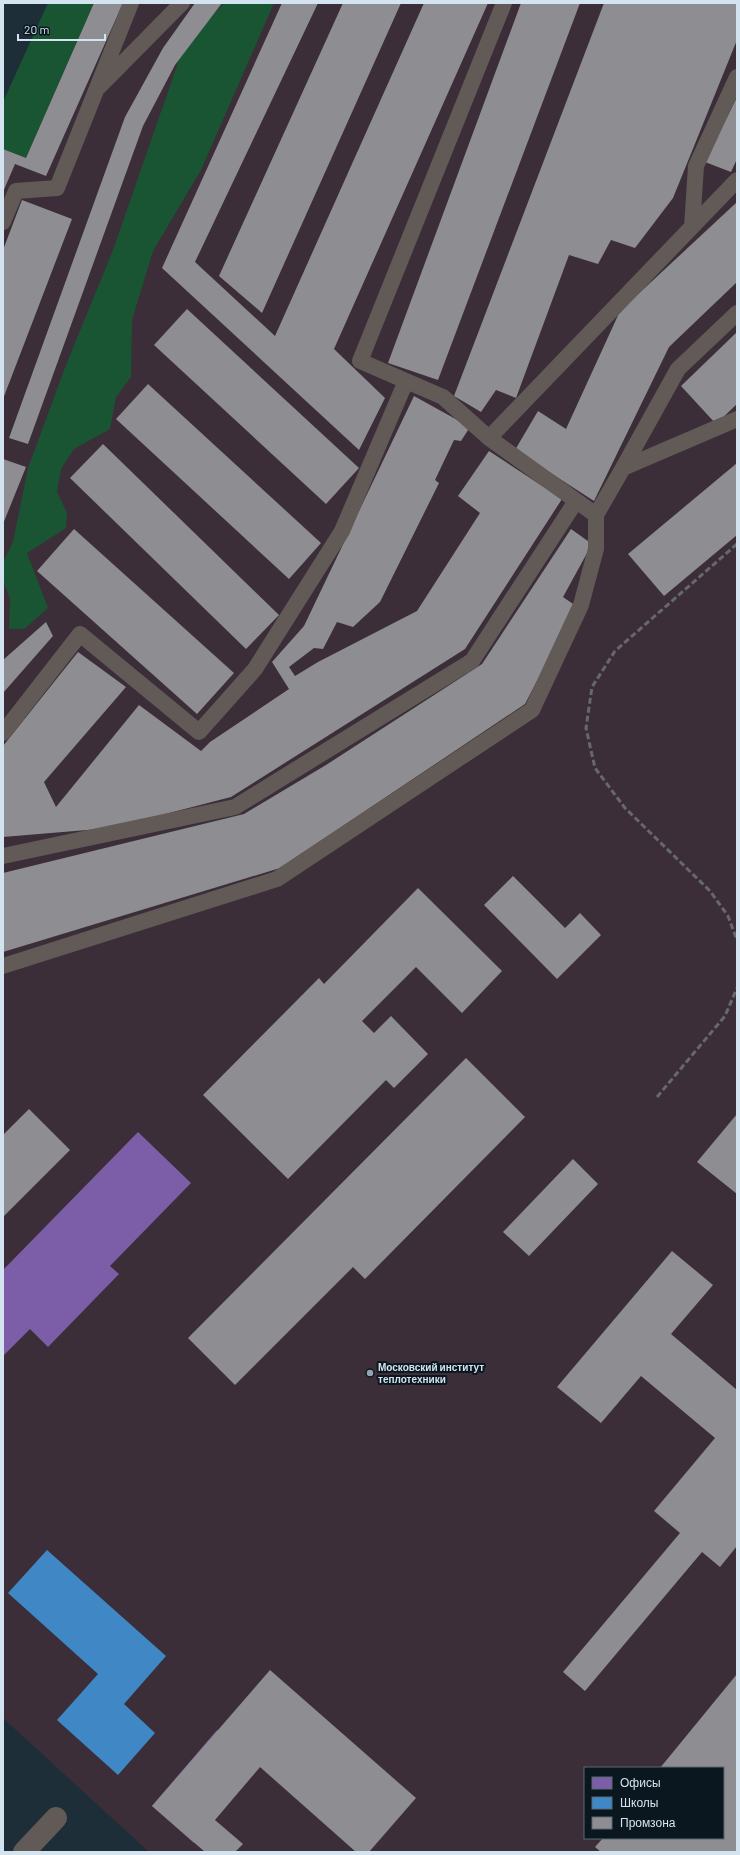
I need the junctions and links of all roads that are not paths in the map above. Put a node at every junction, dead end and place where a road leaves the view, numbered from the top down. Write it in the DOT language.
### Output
graph roads {
  1 [pos="131,3"];
  2 [pos="182,3"];
  3 [pos="504,3"];
  4 [pos="737,77"];
  5 [pos="95,92"];
  6 [pos="737,180"];
  7 [pos="3,222"];
  8 [pos="692,227"];
  9 [pos="737,313"];
  10 [pos="406,381"];
  11 [pos="737,418"];
  12 [pos="489,438"];
  13 [pos="623,468"];
  14 [pos="576,501"];
  15 [pos="596,515"];
  16 [pos="3,733"];
  17 [pos="3,856"];
  18 [pos="3,966"];
  19 [pos="56,1818"];
  20 [pos="24,1852"];
  1 -- 5 [label="lane"];
  2 -- 5 [label="lane"];
  3 -- 10 [label="lane"];
  4 -- 8 [label="lane"];
  5 -- 7 [label="lane"];
  6 -- 8 [label="lane"];
  8 -- 12 [label="lane"];
  9 -- 13 [label="lane"];
  10 -- 12 [label="lane"];
  10 -- 16 [label="lane"];
  11 -- 13 [label="lane"];
  12 -- 14 [label="lane"];
  13 -- 15 [label="lane"];
  14 -- 15 [label="lane"];
  14 -- 17 [label="lane"];
  15 -- 18 [label="lane"];
  19 -- 20 [label="street"];
}
